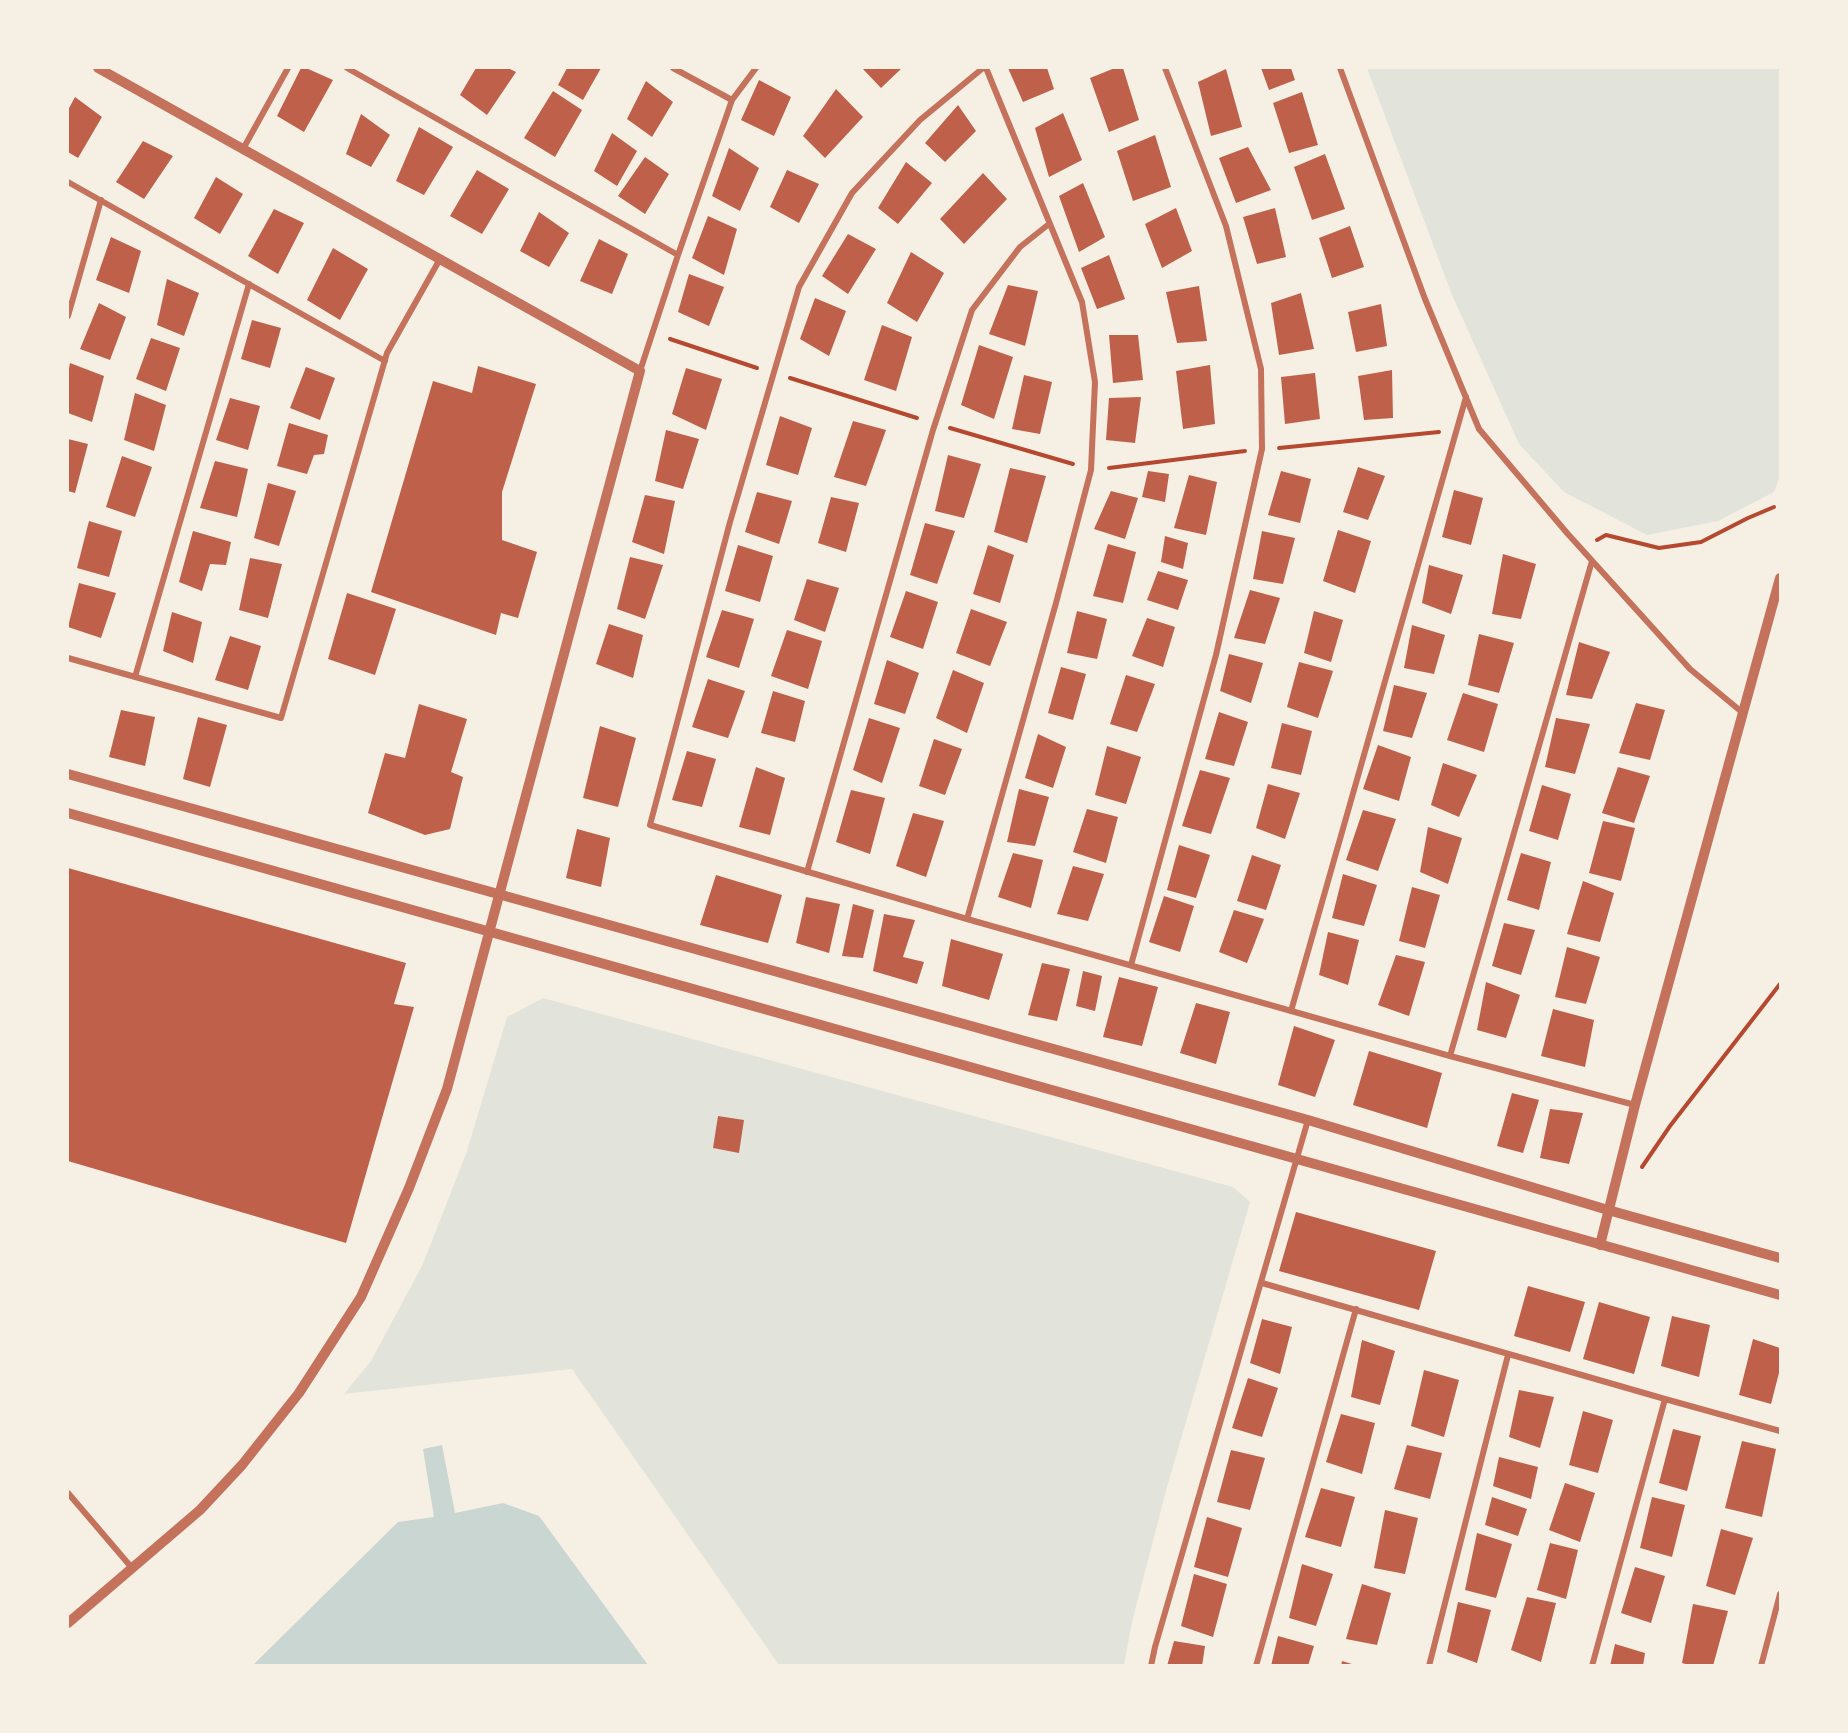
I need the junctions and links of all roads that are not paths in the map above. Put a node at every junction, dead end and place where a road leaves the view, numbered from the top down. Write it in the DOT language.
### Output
graph roads {
  1 [pos="98,68"];
  2 [pos="288,68"];
  3 [pos="347,68"];
  4 [pos="673,68"];
  5 [pos="756,68"];
  6 [pos="984,68"];
  7 [pos="1165,68"];
  8 [pos="1340,68"];
  9 [pos="732,100"];
  10 [pos="243,149"];
  11 [pos="68,182"];
  12 [pos="101,201"];
  13 [pos="1049,224"];
  14 [pos="678,255"];
  15 [pos="440,259"];
  16 [pos="249,284"];
  17 [pos="68,316"];
  18 [pos="385,361"];
  19 [pos="640,371"];
  20 [pos="1466,397"];
  21 [pos="1592,561"];
  22 [pos="1780,578"];
  23 [pos="68,658"];
  24 [pos="135,677"];
  25 [pos="1744,714"];
  26 [pos="68,774"];
  27 [pos="68,813"];
  28 [pos="807,872"];
  29 [pos="500,894"];
  30 [pos="967,919"];
  31 [pos="490,931"];
  32 [pos="1131,965"];
  33 [pos="1291,1011"];
  34 [pos="1450,1056"];
  35 [pos="1635,1105"];
  36 [pos="1308,1120"];
  37 [pos="1296,1158"];
  38 [pos="1608,1210"];
  39 [pos="1600,1245"];
  40 [pos="1780,1258"];
  41 [pos="1262,1282"];
  42 [pos="1780,1295"];
  43 [pos="1356,1309"];
  44 [pos="1508,1355"];
  45 [pos="1665,1399"];
  46 [pos="1780,1431"];
  47 [pos="68,1493"];
  48 [pos="132,1568"];
  49 [pos="1780,1593"];
  50 [pos="68,1623"];
  51 [pos="1151,1665"];
  52 [pos="1256,1665"];
  53 [pos="1429,1665"];
  54 [pos="1592,1665"];
  55 [pos="1761,1665"];
  1 -- 10 [label="street"];
  2 -- 10 [label="street"];
  3 -- 14 [label="street"];
  4 -- 9 [label="street"];
  5 -- 9 [label="street"];
  6 -- 13 [label="street"];
  6 -- 28 [label="street"];
  7 -- 32 [label="street"];
  8 -- 20 [label="street"];
  9 -- 14 [label="street"];
  10 -- 15 [label="street"];
  11 -- 12 [label="street"];
  12 -- 16 [label="street"];
  12 -- 17 [label="street"];
  13 -- 28 [label="street"];
  13 -- 30 [label="street"];
  14 -- 19 [label="street"];
  15 -- 18 [label="street"];
  15 -- 19 [label="street"];
  16 -- 18 [label="street"];
  16 -- 24 [label="street"];
  18 -- 24 [label="street"];
  19 -- 29 [label="street"];
  20 -- 21 [label="street"];
  20 -- 33 [label="street"];
  21 -- 25 [label="street"];
  21 -- 34 [label="street"];
  22 -- 25 [label="street"];
  23 -- 24 [label="street"];
  25 -- 35 [label="street"];
  26 -- 29 [label="street"];
  27 -- 31 [label="street"];
  28 -- 30 [label="street"];
  29 -- 31 [label="street"];
  29 -- 36 [label="street"];
  30 -- 32 [label="street"];
  31 -- 37 [label="street"];
  31 -- 48 [label="street"];
  32 -- 33 [label="street"];
  33 -- 34 [label="street"];
  34 -- 35 [label="street"];
  35 -- 38 [label="street"];
  36 -- 37 [label="street"];
  36 -- 38 [label="street"];
  37 -- 39 [label="street"];
  37 -- 41 [label="street"];
  38 -- 39 [label="street"];
  38 -- 40 [label="street"];
  39 -- 42 [label="street"];
  41 -- 43 [label="street"];
  41 -- 51 [label="street"];
  43 -- 44 [label="street"];
  43 -- 52 [label="street"];
  44 -- 45 [label="street"];
  44 -- 53 [label="street"];
  45 -- 46 [label="street"];
  45 -- 54 [label="street"];
  47 -- 48 [label="street"];
  48 -- 50 [label="street"];
  49 -- 55 [label="street"];
}
